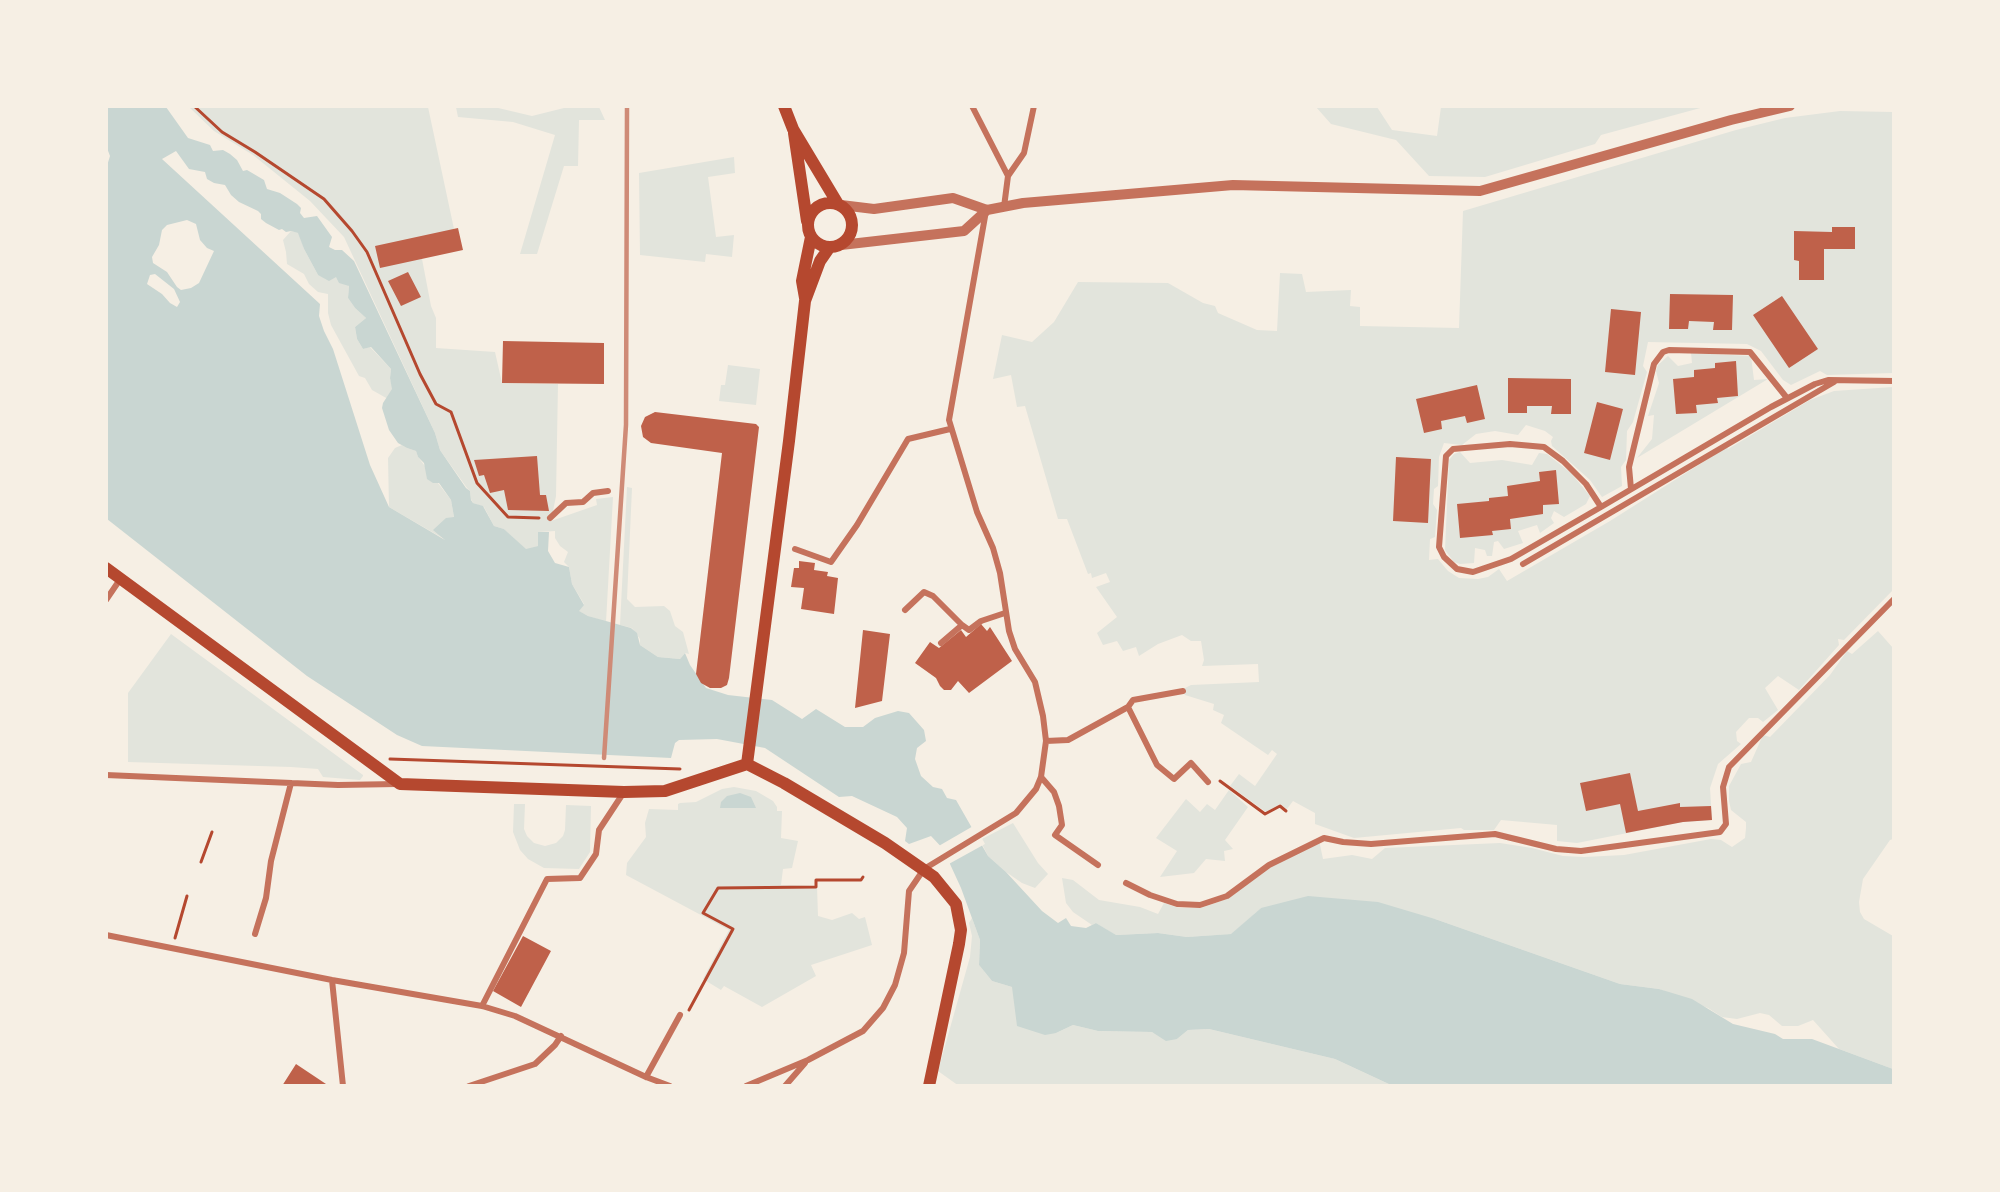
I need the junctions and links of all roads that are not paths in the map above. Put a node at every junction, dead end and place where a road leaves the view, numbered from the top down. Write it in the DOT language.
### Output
graph roads {
  1 [pos="784,106"];
  2 [pos="972,106"];
  3 [pos="1034,106"];
  4 [pos="1790,106"];
  5 [pos="793,129"];
  6 [pos="1008,176"];
  7 [pos="840,205"];
  8 [pos="1004,207"];
  9 [pos="987,210"];
  10 [pos="807,221"];
  11 [pos="811,237"];
  12 [pos="835,246"];
  13 [pos="805,301"];
  14 [pos="1834,381"];
  15 [pos="1893,381"];
  16 [pos="1787,398"];
  17 [pos="950,429"];
  18 [pos="1631,489"];
  19 [pos="608,491"];
  20 [pos="1601,507"];
  21 [pos="550,518"];
  22 [pos="795,549"];
  23 [pos="1523,564"];
  24 [pos="106,568"];
  25 [pos="121,578"];
  26 [pos="1893,599"];
  27 [pos="106,600"];
  28 [pos="905,610"];
  29 [pos="1005,613"];
  30 [pos="962,624"];
  31 [pos="941,643"];
  32 [pos="1183,691"];
  33 [pos="1128,707"];
  34 [pos="1046,741"];
  35 [pos="747,764"];
  36 [pos="106,775"];
  37 [pos="1041,777"];
  38 [pos="1208,782"];
  39 [pos="291,783"];
  40 [pos="400,784"];
  41 [pos="624,792"];
  42 [pos="1098,865"];
  43 [pos="924,869"];
  44 [pos="1126,883"];
  45 [pos="255,934"];
  46 [pos="106,935"];
  47 [pos="332,980"];
  48 [pos="482,1006"];
  49 [pos="680,1015"];
  50 [pos="561,1036"];
  51 [pos="808,1060"];
  52 [pos="646,1077"];
  53 [pos="342,1086"];
  54 [pos="469,1086"];
  55 [pos="670,1086"];
  56 [pos="746,1086"];
  57 [pos="784,1086"];
  58 [pos="929,1086"];
  1 -- 5 [label="main road"];
  2 -- 6 [label="street"];
  3 -- 6 [label="street"];
  4 -- 8 [label="street"];
  5 -- 7 [label="main road"];
  5 -- 10 [label="main road"];
  6 -- 8 [label="street"];
  7 -- 9 [label="street"];
  7 -- 10 [label="main road"];
  7 -- 12 [label="main road"];
  8 -- 9 [label="street"];
  9 -- 12 [label="street"];
  9 -- 17 [label="street"];
  10 -- 11 [label="main road"];
  11 -- 12 [label="main road"];
  11 -- 13 [label="main road"];
  12 -- 13 [label="main road"];
  13 -- 35 [label="main road"];
  14 -- 15 [label="street"];
  14 -- 16 [label="street"];
  14 -- 23 [label="street"];
  16 -- 18 [label="street"];
  16 -- 18 [label="street"];
  17 -- 22 [label="street"];
  17 -- 29 [label="street"];
  18 -- 20 [label="street"];
  19 -- 21 [label="street"];
  20 -- 20 [label="street"];
  24 -- 25 [label="main road"];
  25 -- 27 [label="street"];
  25 -- 40 [label="main road"];
  26 -- 44 [label="street"];
  28 -- 30 [label="street"];
  29 -- 30 [label="street"];
  29 -- 34 [label="street"];
  30 -- 31 [label="street"];
  32 -- 33 [label="street"];
  33 -- 34 [label="street"];
  33 -- 38 [label="street"];
  34 -- 37 [label="street"];
  35 -- 41 [label="main road"];
  35 -- 43 [label="main road"];
  36 -- 39 [label="street"];
  37 -- 42 [label="street"];
  37 -- 43 [label="street"];
  39 -- 40 [label="street"];
  39 -- 45 [label="street"];
  40 -- 41 [label="main road"];
  41 -- 48 [label="street"];
  43 -- 51 [label="street"];
  43 -- 58 [label="main road"];
  46 -- 47 [label="street"];
  47 -- 48 [label="street"];
  47 -- 53 [label="street"];
  48 -- 50 [label="street"];
  49 -- 52 [label="street"];
  50 -- 52 [label="street"];
  50 -- 54 [label="street"];
  51 -- 56 [label="street"];
  51 -- 57 [label="street"];
  52 -- 55 [label="street"];
}
